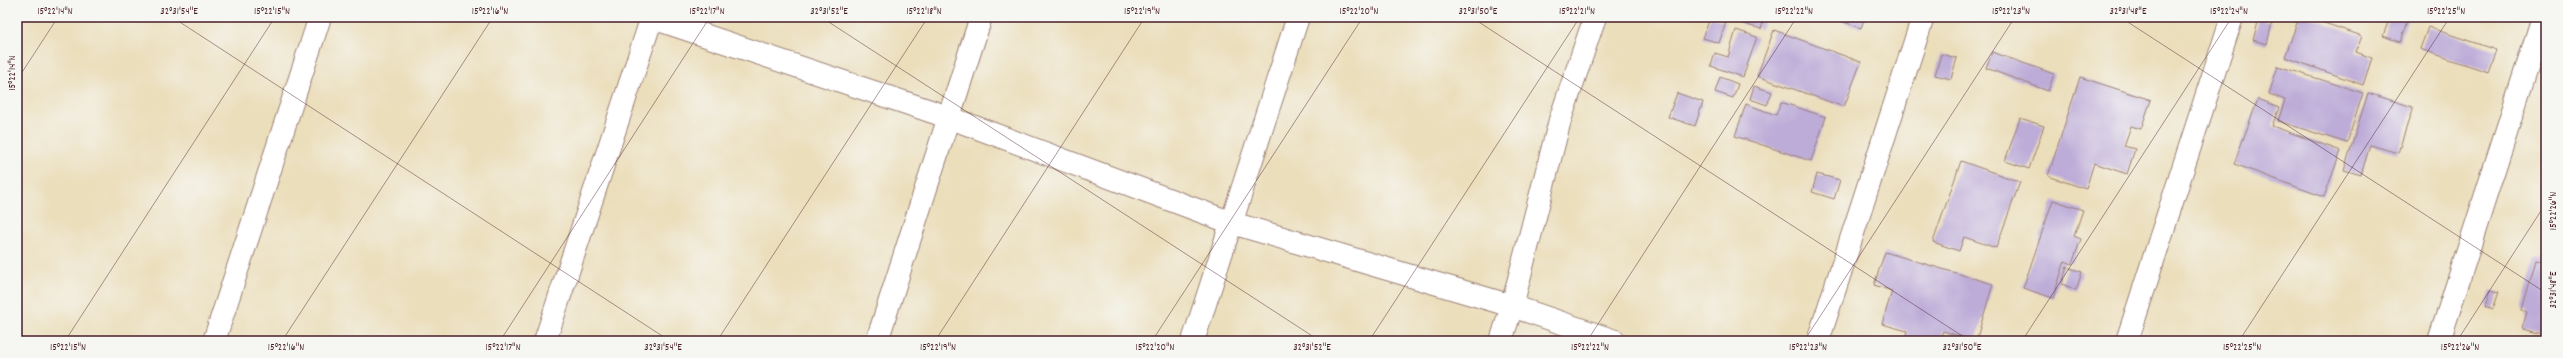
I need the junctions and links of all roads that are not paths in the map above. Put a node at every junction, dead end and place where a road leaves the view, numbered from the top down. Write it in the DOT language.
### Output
graph roads {
  1 [pos="320,17"];
  2 [pos="651,17"];
  3 [pos="981,17"];
  4 [pos="1298,17"];
  5 [pos="1595,17"];
  6 [pos="1922,17"];
  7 [pos="2232,17"];
  8 [pos="2543,17"];
  9 [pos="948,117"];
  10 [pos="1232,223"];
  11 [pos="1512,306"];
  12 [pos="214,341"];
  13 [pos="545,341"];
  14 [pos="877,341"];
  15 [pos="1193,341"];
  16 [pos="1501,341"];
  17 [pos="1615,341"];
  18 [pos="1818,341"];
  19 [pos="2127,341"];
  20 [pos="2439,341"];
  1 -- 12 [label="street"];
  2 -- 9 [label="street"];
  2 -- 13 [label="street"];
  3 -- 9 [label="street"];
  4 -- 10 [label="street"];
  5 -- 11 [label="street"];
  6 -- 18 [label="street"];
  7 -- 19 [label="street"];
  8 -- 20 [label="street"];
  9 -- 10 [label="street"];
  9 -- 14 [label="street"];
  10 -- 11 [label="street"];
  10 -- 15 [label="street"];
  11 -- 16 [label="street"];
  11 -- 17 [label="street"];
}
